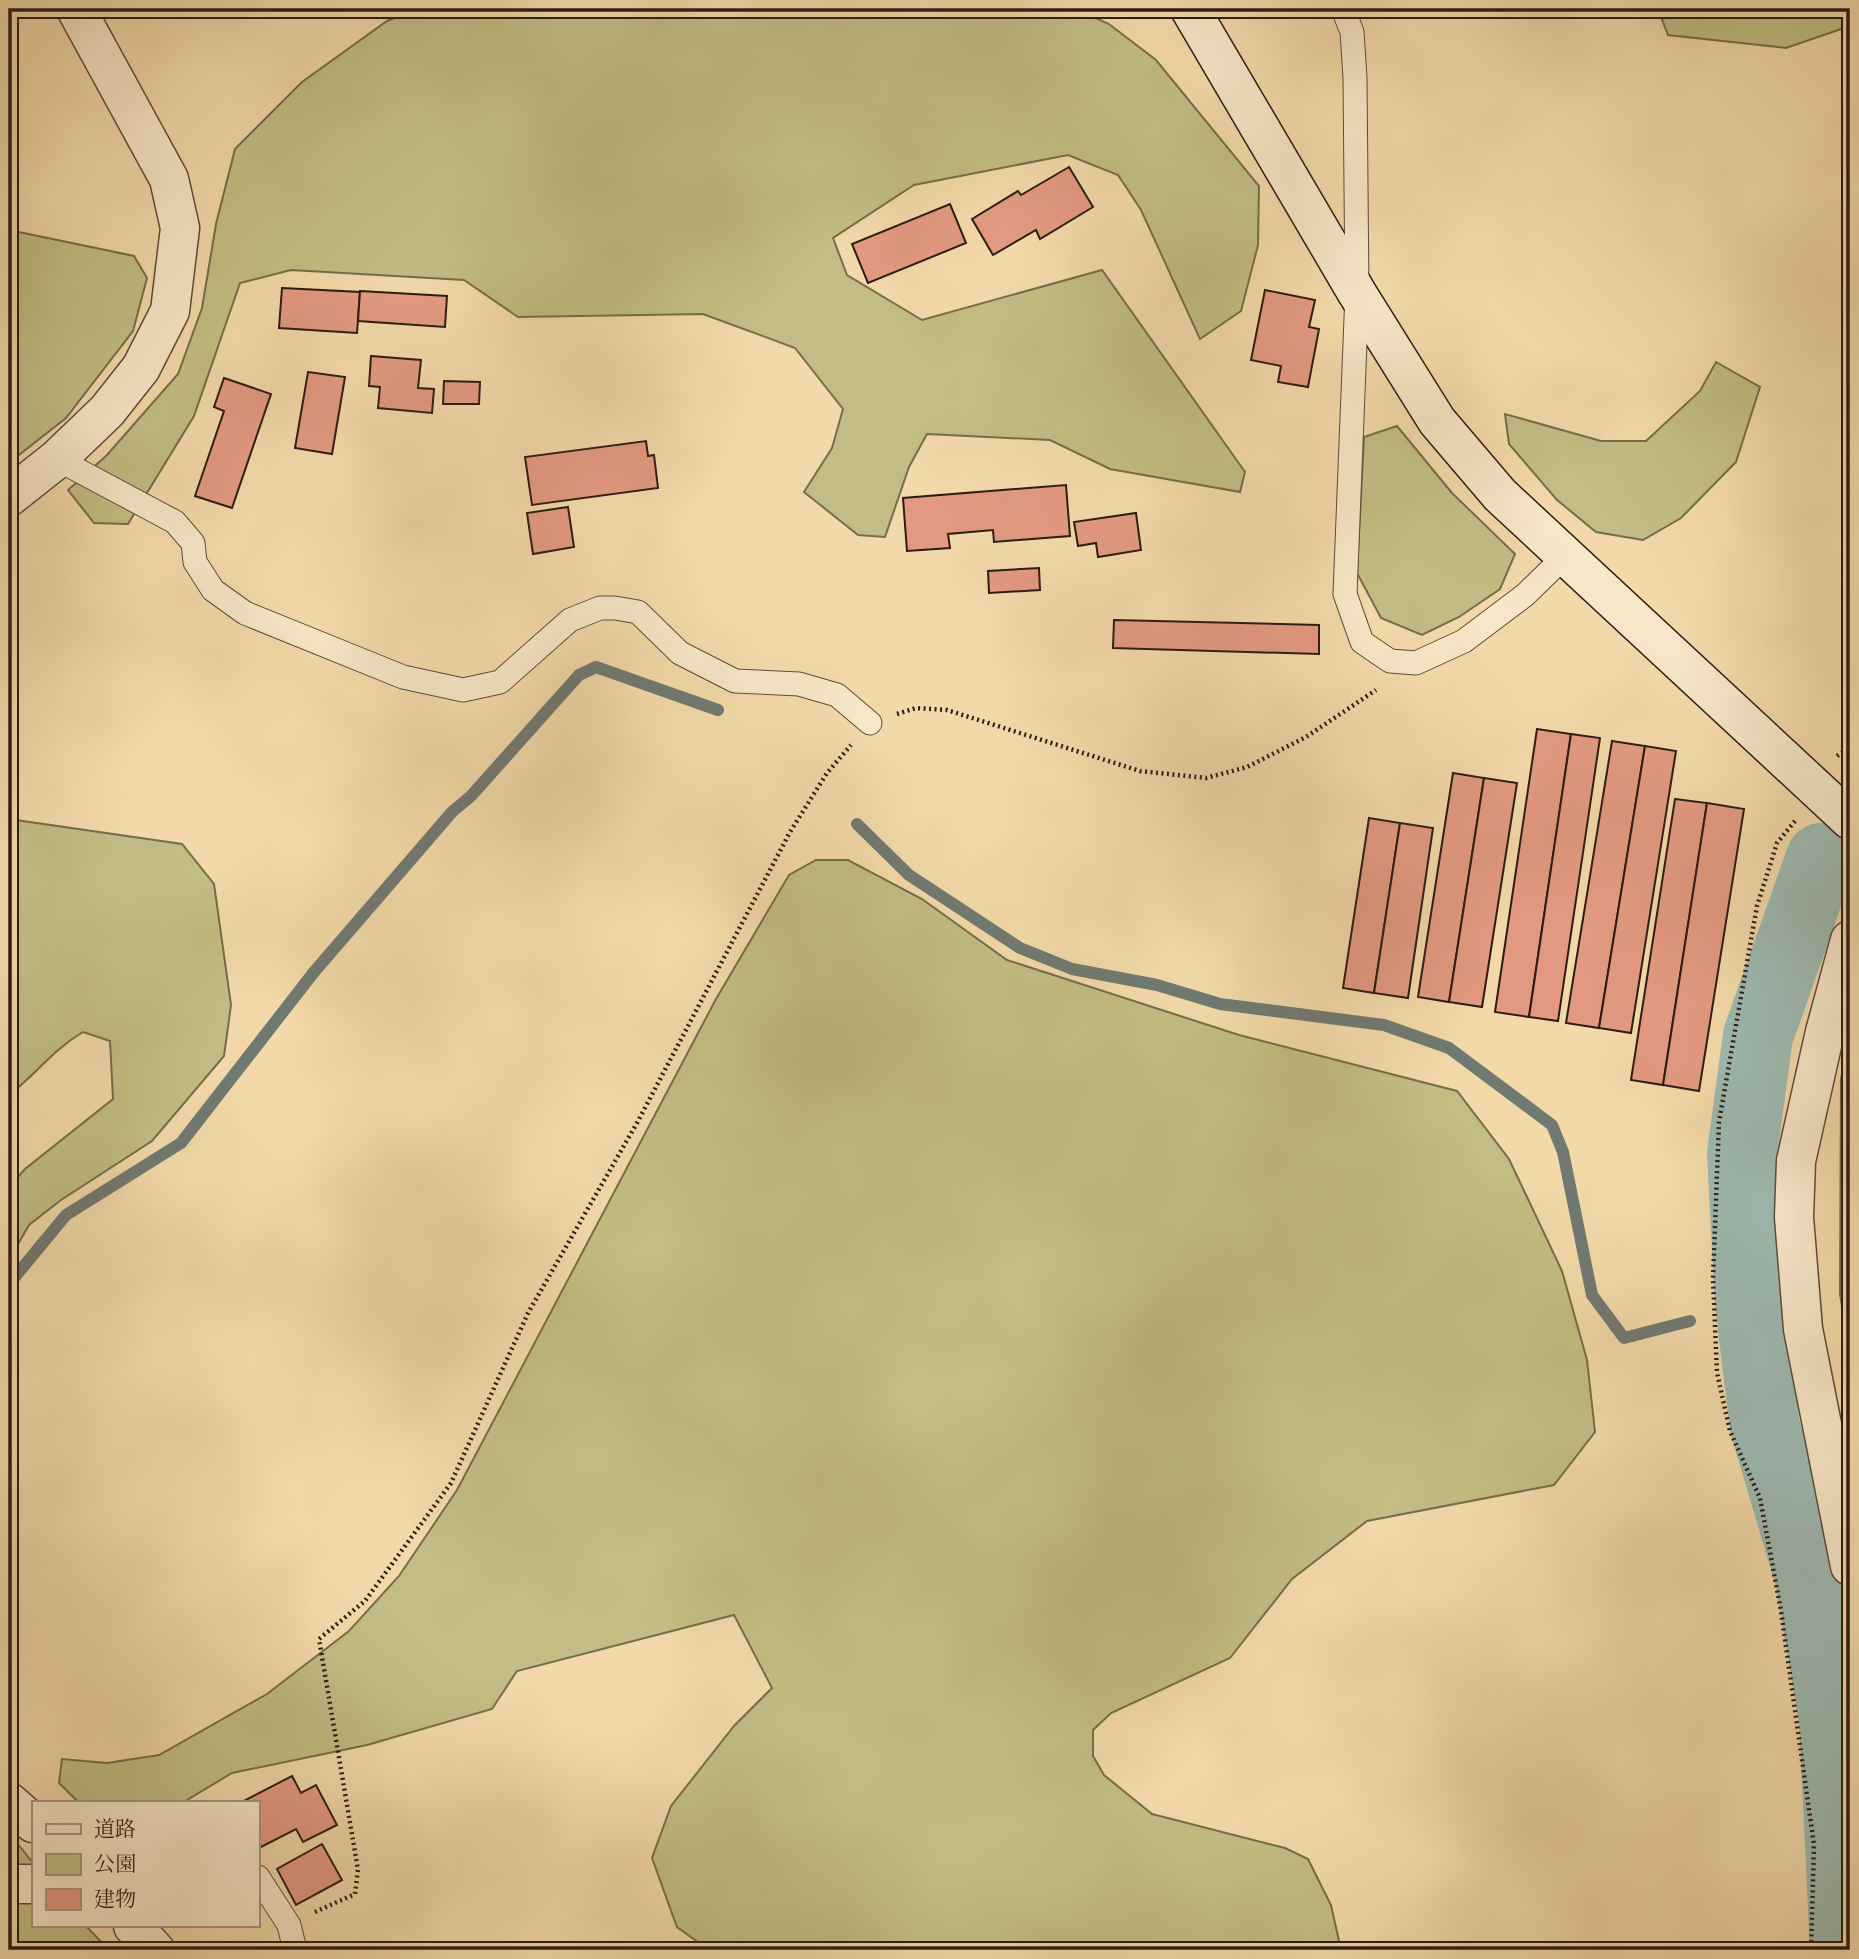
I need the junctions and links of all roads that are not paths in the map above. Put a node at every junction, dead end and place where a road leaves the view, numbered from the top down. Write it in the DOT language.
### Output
graph roads {
  1 [pos="76,9"];
  2 [pos="1190,9"];
  3 [pos="1343,9"];
  4 [pos="1357,293"];
  5 [pos="57,458"];
  6 [pos="9,497"];
  7 [pos="1566,555"];
  8 [pos="870,723"];
  9 [pos="1850,820"];
  10 [pos="1850,940"];
  11 [pos="1850,1566"];
  12 [pos="9,1802"];
  13 [pos="32,1822"];
  14 [pos="259,1879"];
  15 [pos="9,1884"];
  16 [pos="32,1884"];
  17 [pos="134,1927"];
  18 [pos="155,1950"];
  19 [pos="295,1950"];
  1 -- 5 [label="street"];
  2 -- 4 [label="street"];
  3 -- 4 [label="lane"];
  4 -- 7 [label="street"];
  4 -- 7 [label="lane"];
  5 -- 6 [label="street"];
  5 -- 8 [label="lane"];
  7 -- 9 [label="street"];
  10 -- 11 [label="street"];
  12 -- 13 [label="street"];
  14 -- 19 [label="lane"];
  15 -- 16 [label="street"];
  17 -- 18 [label="street"];
}
